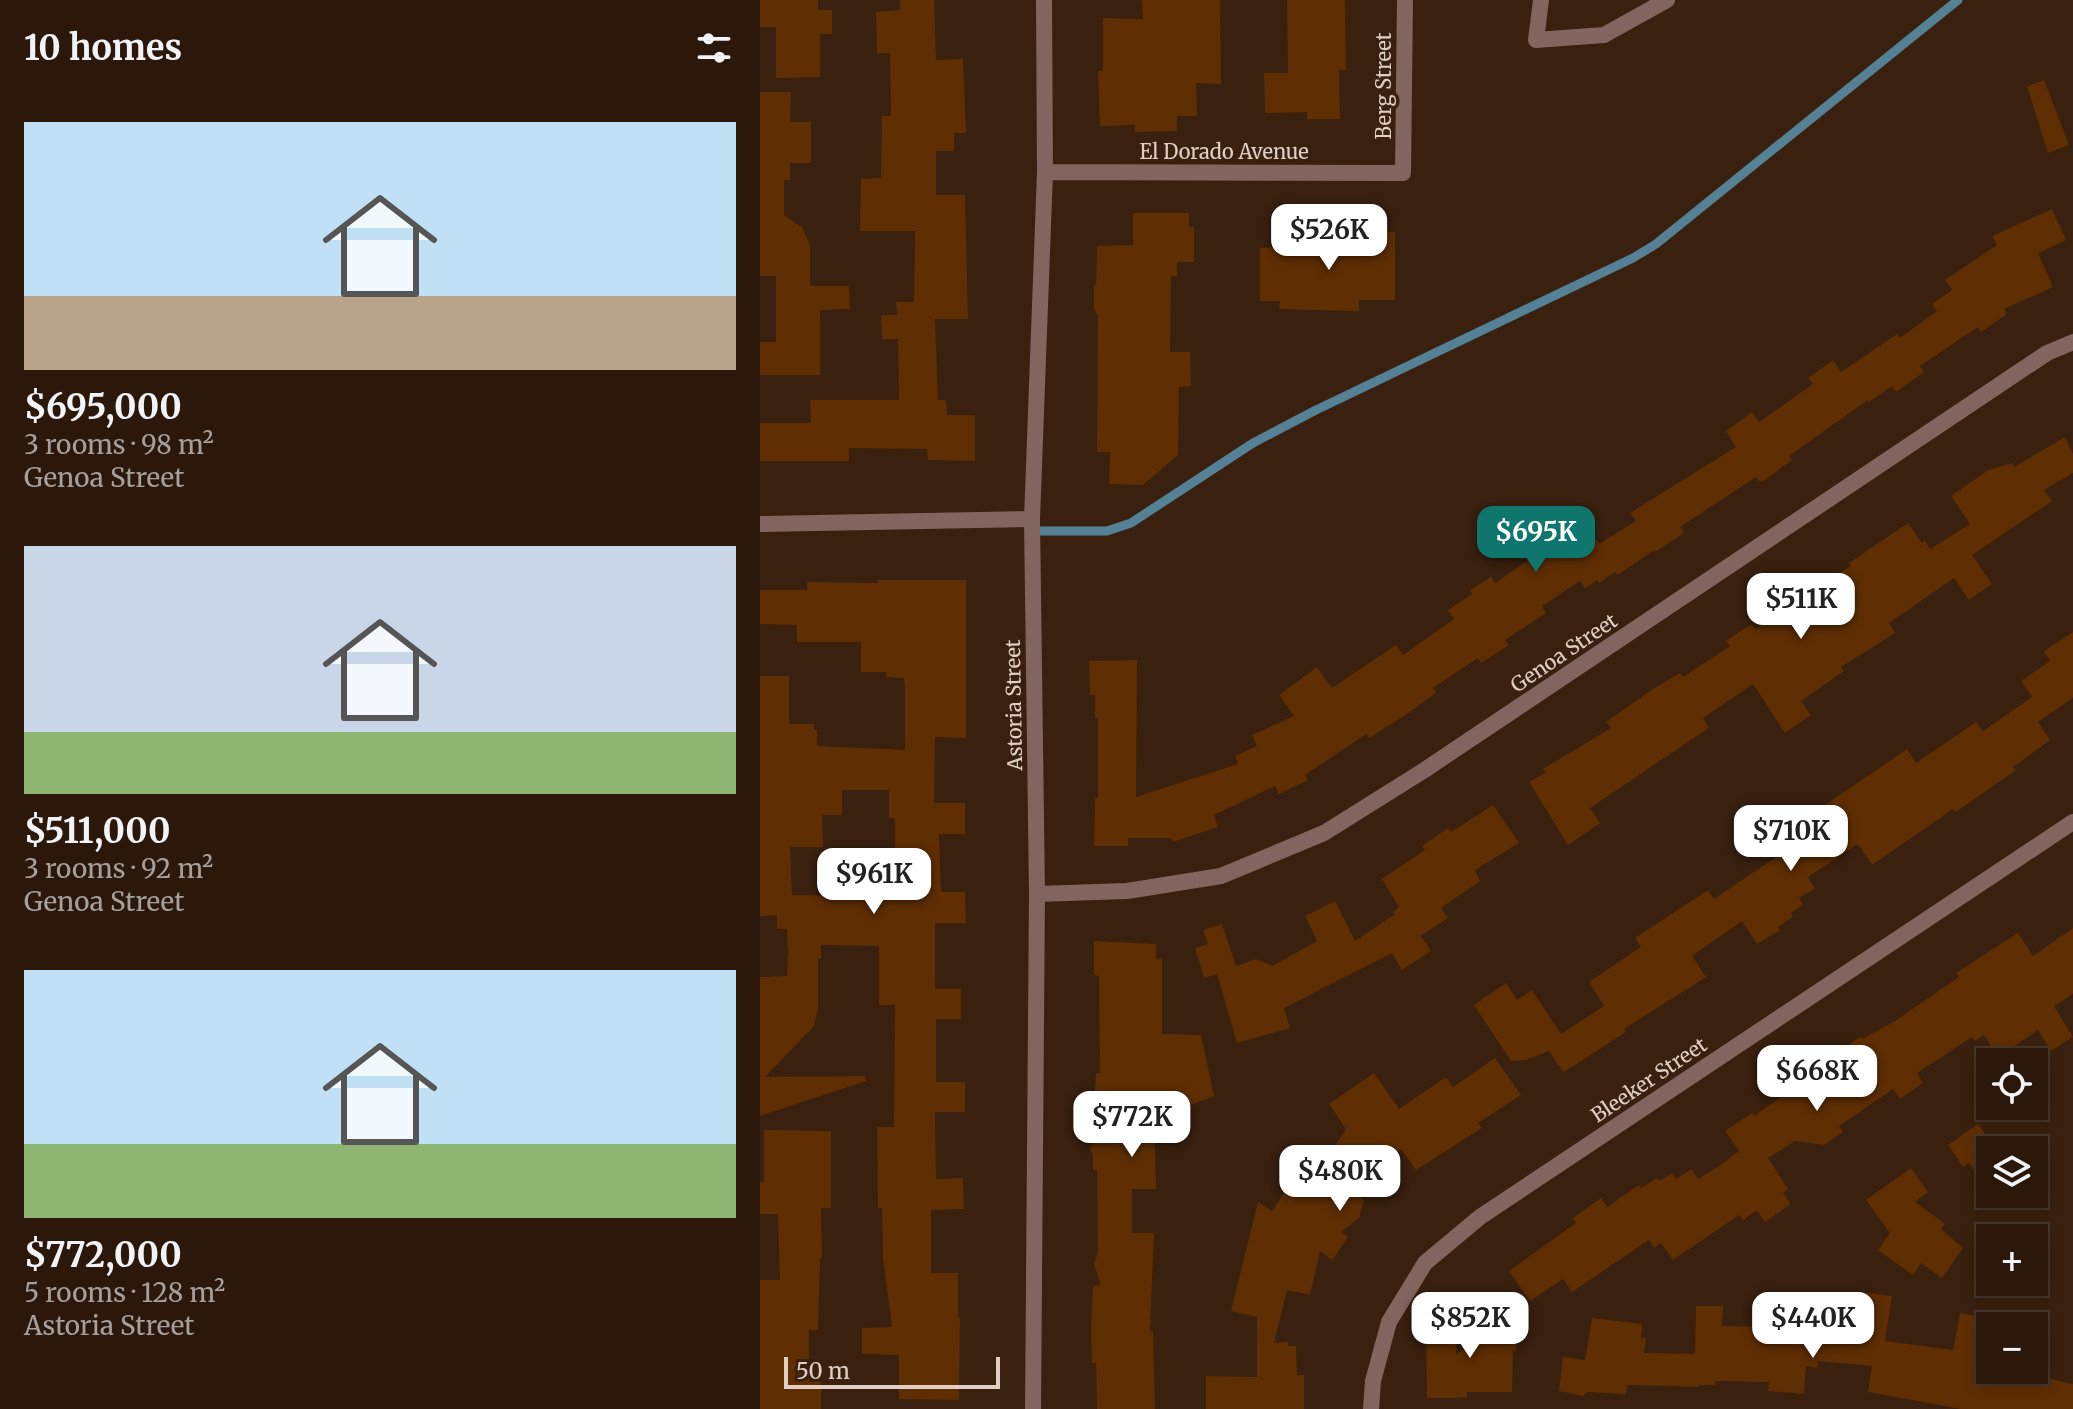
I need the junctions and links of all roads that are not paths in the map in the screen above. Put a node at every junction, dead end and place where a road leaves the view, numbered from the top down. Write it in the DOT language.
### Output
graph roads {
  1 [pos="1044,0"];
  2 [pos="1405,0"];
  3 [pos="1541,0"];
  4 [pos="1667,0"];
  5 [pos="1045,172"];
  6 [pos="1403,173"];
  7 [pos="2073,342"];
  8 [pos="1032,519"];
  9 [pos="760,524"];
  10 [pos="2073,822"];
  11 [pos="1037,894"];
  12 [pos="1033,1409"];
  13 [pos="1371,1409"];
  1 -- 5 [label="street, Astoria Street"];
  2 -- 6 [label="street, Berg Street"];
  3 -- 4 [label="street"];
  5 -- 6 [label="street, El Dorado Avenue"];
  5 -- 8 [label="street, Astoria Street"];
  7 -- 11 [label="street, Genoa Street"];
  8 -- 9 [label="street"];
  8 -- 11 [label="street, Astoria Street"];
  10 -- 13 [label="street, Bleeker Street"];
  11 -- 12 [label="street, Astoria Street"];
}
